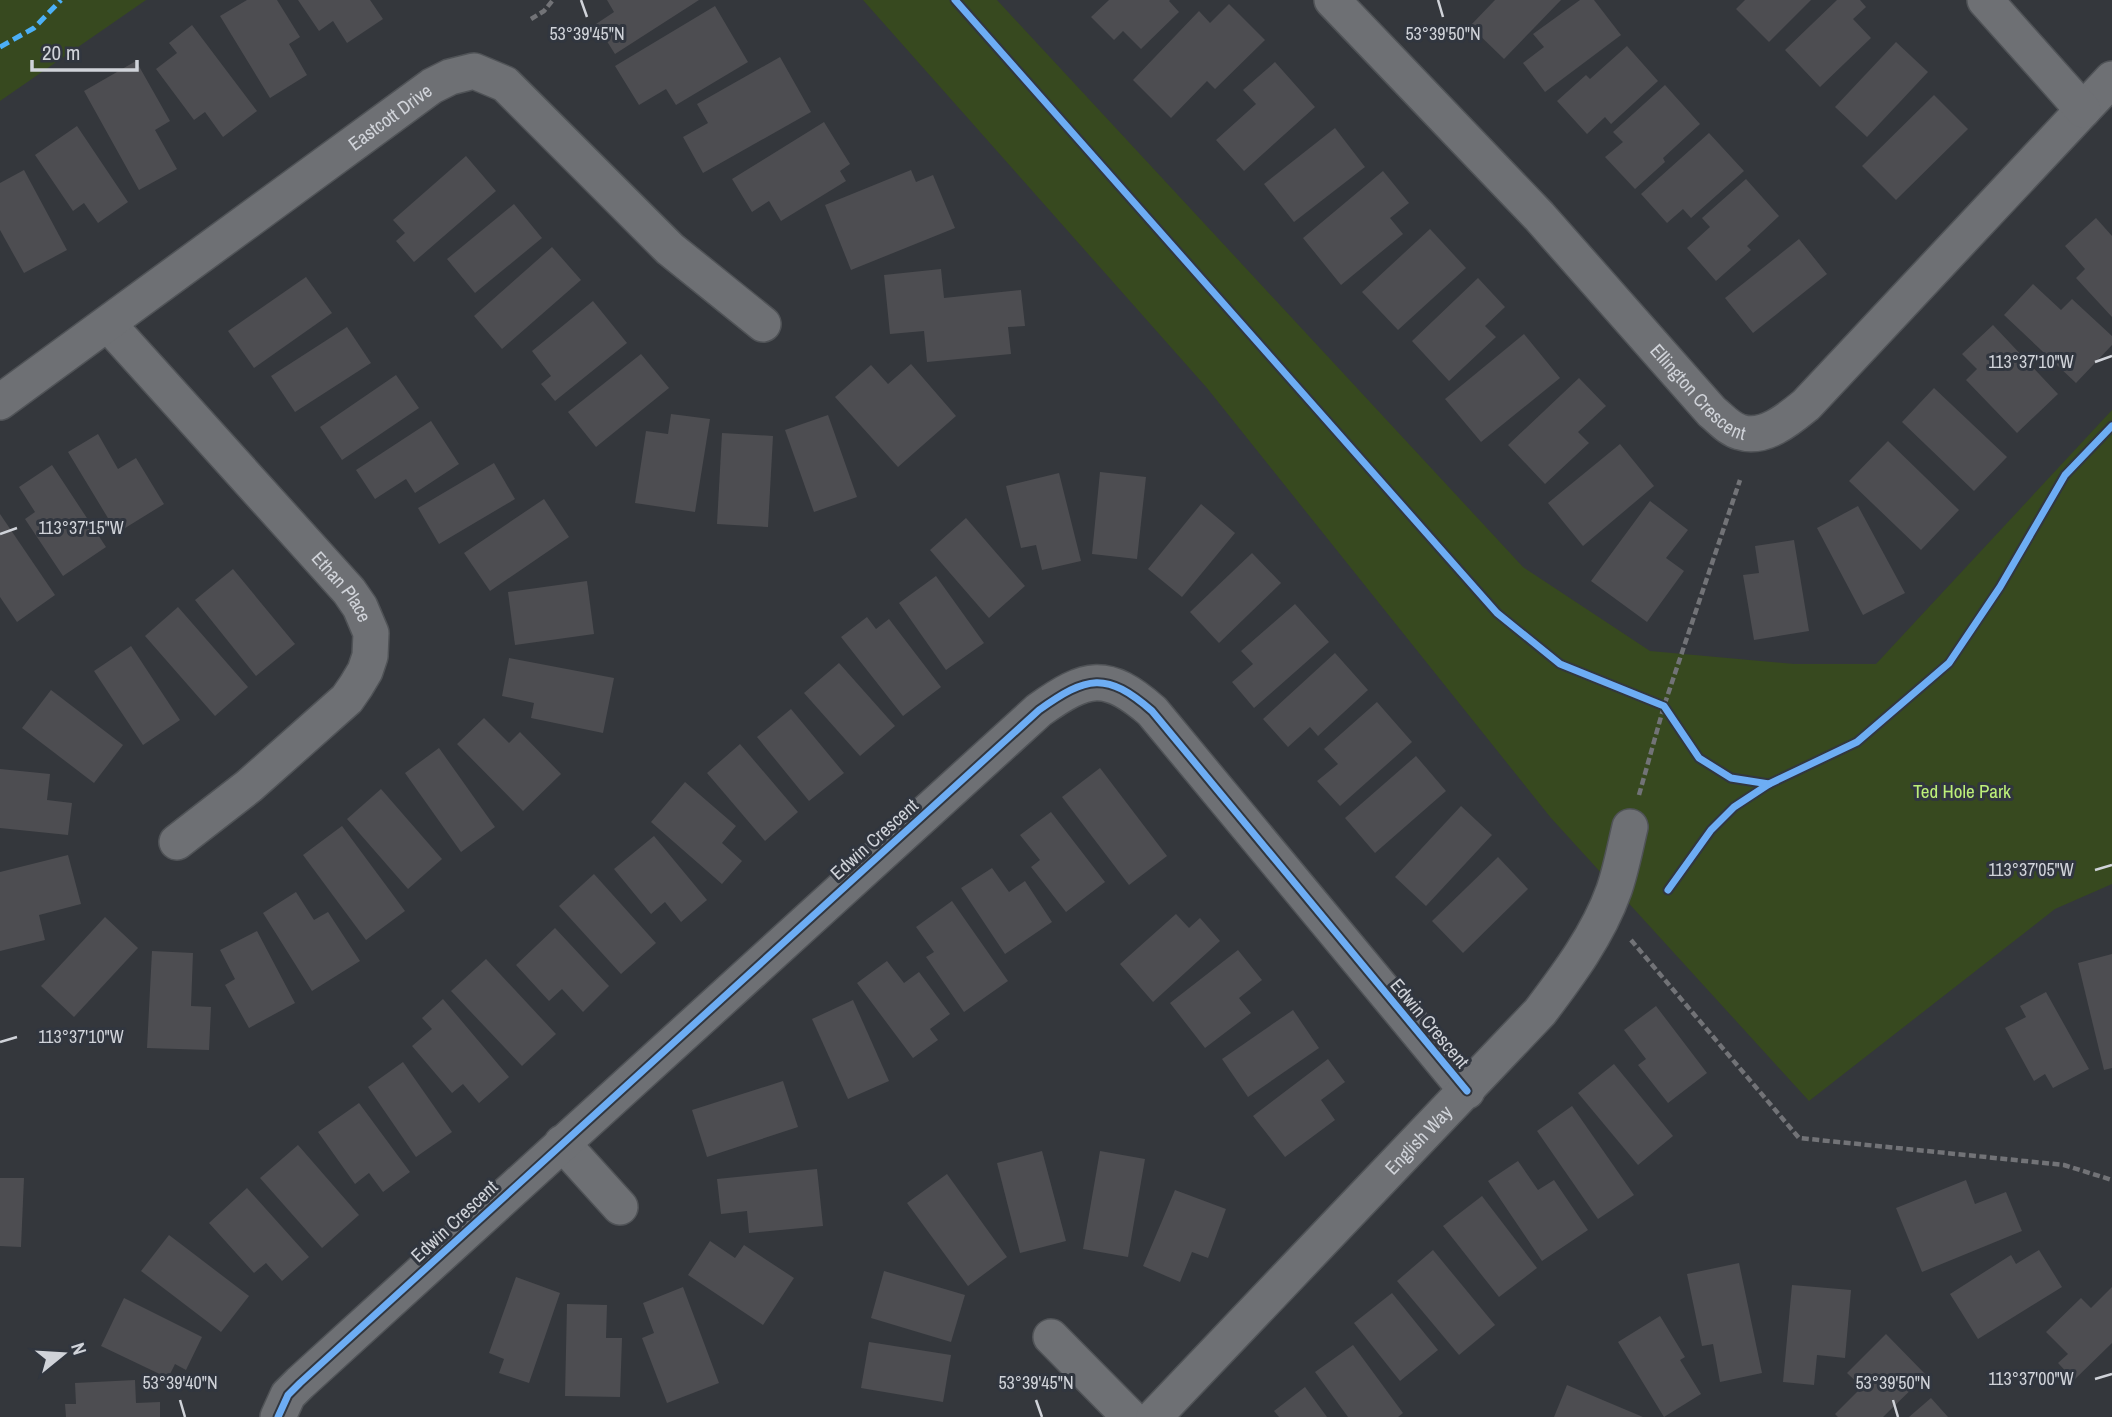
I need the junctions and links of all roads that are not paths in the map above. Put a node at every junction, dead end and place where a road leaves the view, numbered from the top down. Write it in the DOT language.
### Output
graph roads {
  1 [pos="1332,0"];
  2 [pos="1985,0"];
  3 [pos="2112,79"];
  4 [pos="2083,110"];
  5 [pos="108,324"];
  6 [pos="763,324"];
  7 [pos="0,402"];
  8 [pos="1630,827"];
  9 [pos="177,842"];
  10 [pos="1467,1091"];
  11 [pos="562,1143"];
  12 [pos="620,1207"];
  13 [pos="1051,1337"];
  14 [pos="278,1417"];
  15 [pos="1130,1417"];
  16 [pos="1154,1417"];
  1 -- 4 [label="street, Ellington Crescent"];
  2 -- 4 [label="street"];
  3 -- 4 [label="street, Ellington Crescent"];
  5 -- 6 [label="street, Eastcott Drive"];
  5 -- 7 [label="street, Eastcott Drive"];
  5 -- 9 [label="street, Ethan Place"];
  8 -- 10 [label="street, English Way"];
  10 -- 11 [label="street, Edwin Crescent"];
  10 -- 16 [label="street, English Way"];
  11 -- 12 [label="street"];
  11 -- 14 [label="street, Edwin Crescent"];
  13 -- 15 [label="street"];
}
